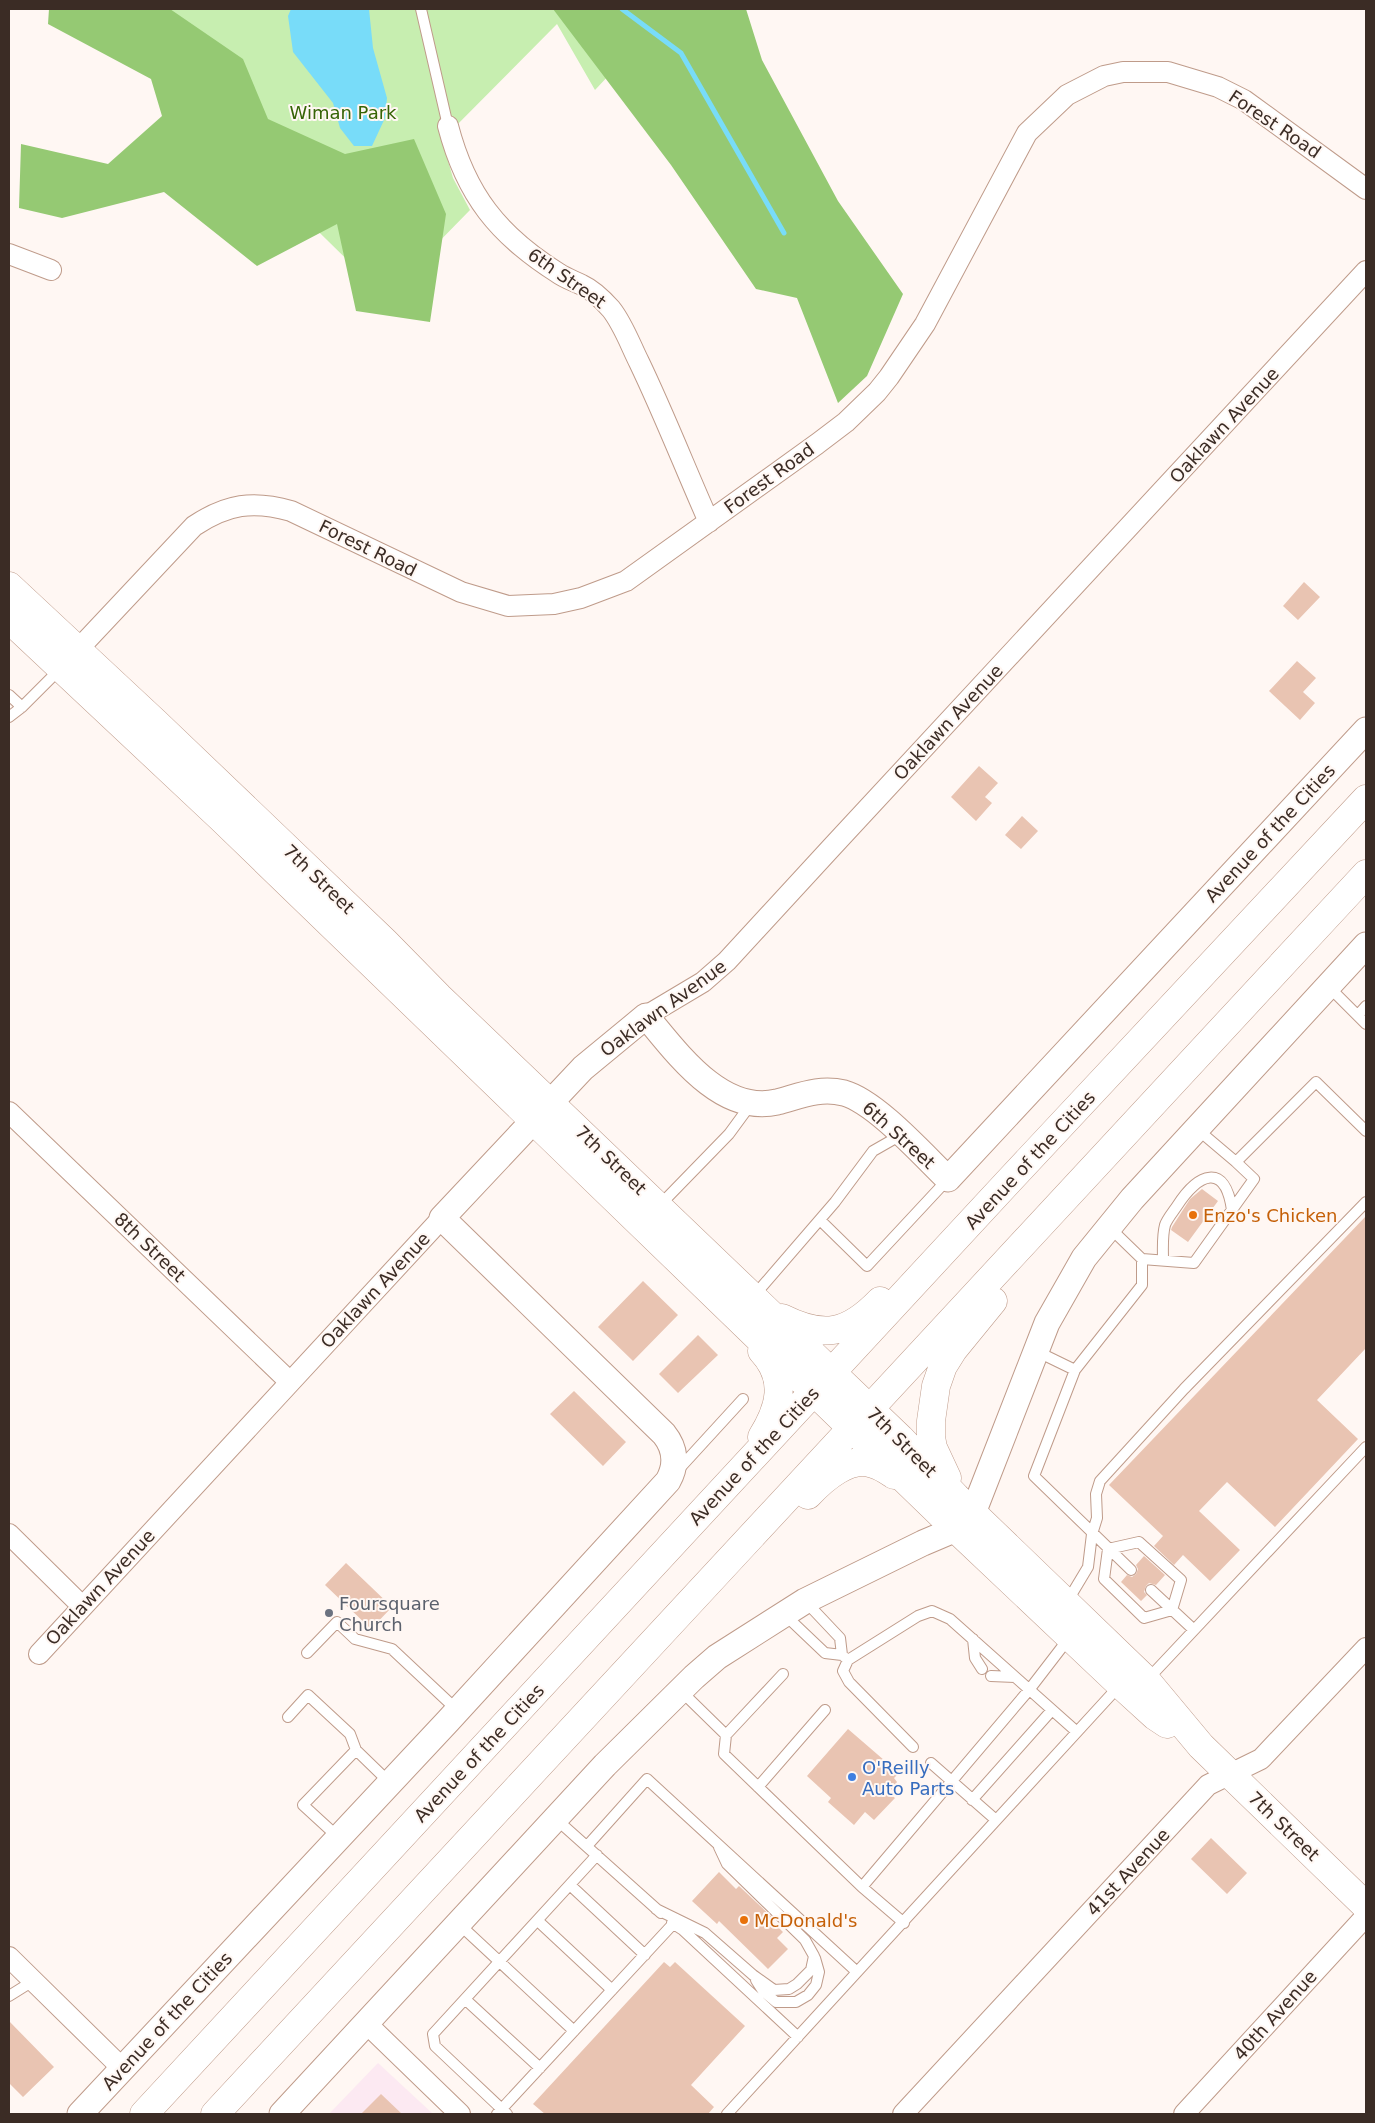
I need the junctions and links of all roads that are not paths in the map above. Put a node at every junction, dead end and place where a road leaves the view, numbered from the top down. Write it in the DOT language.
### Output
graph roads {
  1 [pos="421,9"];
  2 [pos="448,126"];
  3 [pos="1366,189"];
  4 [pos="9,254"];
  5 [pos="51,270"];
  6 [pos="1366,271"];
  7 [pos="709,522"];
  8 [pos="9,586"];
  9 [pos="9,619"];
  10 [pos="69,659"];
  11 [pos="9,695"];
  12 [pos="22,707"];
  13 [pos="9,717"];
  14 [pos="1366,730"];
  15 [pos="1366,799"];
  16 [pos="1366,874"];
  17 [pos="1366,945"];
  18 [pos="1328,986"];
  19 [pos="1366,1006"];
  20 [pos="1358,1015"];
  21 [pos="646,1016"];
  22 [pos="1366,1024"];
  23 [pos="1188,1066"];
  24 [pos="752,1103"];
  25 [pos="9,1112"];
  26 [pos="542,1112"];
  27 [pos="1197,1129"];
  28 [pos="1366,1131"];
  29 [pos="901,1134"];
  30 [pos="1052,1136"];
  31 [pos="1236,1162"];
  32 [pos="948,1179"];
  33 [pos="1366,1202"];
  34 [pos="659,1206"];
  35 [pos="1232,1210"];
  36 [pos="442,1218"];
  37 [pos="820,1220"];
  38 [pos="1109,1227"];
  39 [pos="1142,1258"];
  40 [pos="1163,1260"];
  41 [pos="717,1299"];
  42 [pos="761,1304"];
  43 [pos="1036,1351"];
  44 [pos="1076,1370"];
  45 [pos="290,1382"];
  46 [pos="824,1382"];
  47 [pos="743,1400"];
  48 [pos="860,1418"];
  49 [pos="1366,1447"];
  50 [pos="743,1468"];
  51 [pos="668,1481"];
  52 [pos="909,1483"];
  53 [pos="962,1513"];
  54 [pos="9,1534"];
  55 [pos="1092,1534"];
  56 [pos="1108,1549"];
  57 [pos="1131,1570"];
  58 [pos="1151,1590"];
  59 [pos="805,1601"];
  60 [pos="1066,1603"];
  61 [pos="82,1606"];
  62 [pos="1172,1610"];
  63 [pos="784,1614"];
  64 [pos="1194,1630"];
  65 [pos="1070,1637"];
  66 [pos="973,1639"];
  67 [pos="1366,1648"];
  68 [pos="307,1653"];
  69 [pos="39,1654"];
  70 [pos="845,1657"];
  71 [pos="982,1669"];
  72 [pos="783,1674"];
  73 [pos="992,1676"];
  74 [pos="1014,1677"];
  75 [pos="616,1682"];
  76 [pos="1133,1682"];
  77 [pos="680,1690"];
  78 [pos="1029,1690"];
  79 [pos="825,1710"];
  80 [pos="1052,1710"];
  81 [pos="457,1711"];
  82 [pos="288,1717"];
  83 [pos="1077,1732"];
  84 [pos="726,1735"];
  85 [pos="914,1747"];
  86 [pos="356,1750"];
  87 [pos="931,1763"];
  88 [pos="1230,1774"];
  89 [pos="952,1781"];
  90 [pos="390,1783"];
  91 [pos="758,1787"];
  92 [pos="972,1800"];
  93 [pos="556,1818"];
  94 [pos="996,1820"];
  95 [pos="339,1838"];
  96 [pos="717,1842"];
  97 [pos="587,1846"];
  98 [pos="597,1856"];
  99 [pos="570,1885"];
  100 [pos="862,1887"];
  101 [pos="1366,1906"];
  102 [pos="656,1909"];
  103 [pos="1366,1916"];
  104 [pos="538,1921"];
  105 [pos="904,1923"];
  106 [pos="459,1924"];
  107 [pos="673,1924"];
  108 [pos="645,1955"];
  109 [pos="814,1956"];
  110 [pos="9,1957"];
  111 [pos="500,1962"];
  112 [pos="857,1972"];
  113 [pos="753,1975"];
  114 [pos="33,1981"];
  115 [pos="612,1990"];
  116 [pos="9,1996"];
  117 [pos="466,2000"];
  118 [pos="367,2024"];
  119 [pos="574,2031"];
  120 [pos="798,2037"];
  121 [pos="540,2068"];
  122 [pos="123,2069"];
  123 [pos="502,2113"];
  124 [pos="80,2114"];
  125 [pos="144,2114"];
  126 [pos="215,2114"];
  127 [pos="282,2114"];
  128 [pos="460,2114"];
  129 [pos="727,2114"];
  130 [pos="903,2114"];
  131 [pos="1184,2114"];
  1 -- 2 [label="lane"];
  2 -- 7 [label="street, 6th Street"];
  3 -- 7 [label="street, Forest Road"];
  4 -- 5 [label="street"];
  6 -- 21 [label="street, Oaklawn Avenue"];
  7 -- 10 [label="street, Forest Road"];
  8 -- 10 [label="main road, 7th Street"];
  9 -- 10 [label="main road, 7th Street"];
  10 -- 12 [label="lane"];
  10 -- 26 [label="main road, 7th Street"];
  11 -- 12 [label="lane"];
  12 -- 13 [label="lane"];
  14 -- 32 [label="street, Avenue of the Cities"];
  15 -- 30 [label="main road, Avenue of the Cities"];
  16 -- 23 [label="main road"];
  17 -- 18 [label="street"];
  18 -- 20 [label="lane"];
  18 -- 27 [label="street"];
  19 -- 20 [label="lane"];
  20 -- 22 [label="lane"];
  21 -- 24 [label="street, 6th Street"];
  21 -- 26 [label="street, Oaklawn Avenue"];
  23 -- 48 [label="main road"];
  23 -- 53 [label="main road"];
  24 -- 29 [label="street, 6th Street"];
  24 -- 34 [label="lane"];
  25 -- 45 [label="street, 8th Street"];
  26 -- 34 [label="main road, 7th Street"];
  26 -- 36 [label="street, Oaklawn Avenue"];
  26 -- 41 [label="main road, 7th Street"];
  27 -- 31 [label="lane"];
  27 -- 38 [label="street"];
  28 -- 31 [label="lane"];
  29 -- 32 [label="street, 6th Street"];
  29 -- 37 [label="lane"];
  30 -- 42 [label="main road"];
  30 -- 46 [label="main road, Avenue of the Cities"];
  31 -- 35 [label="lane"];
  32 -- 37 [label="lane, Avenue of the Cities"];
  33 -- 55 [label="lane"];
  34 -- 42 [label="main road, 7th Street"];
  35 -- 40 [label="lane"];
  35 -- 40 [label="lane"];
  36 -- 45 [label="street, Oaklawn Avenue"];
  36 -- 51 [label="street"];
  37 -- 42 [label="lane"];
  38 -- 39 [label="lane"];
  38 -- 43 [label="street"];
  39 -- 40 [label="lane"];
  39 -- 44 [label="lane"];
  41 -- 46 [label="main road, 7th Street"];
  41 -- 50 [label="main road"];
  42 -- 46 [label="main road, 7th Street"];
  43 -- 44 [label="lane"];
  43 -- 53 [label="street"];
  44 -- 55 [label="lane"];
  45 -- 61 [label="street, Oaklawn Avenue"];
  46 -- 48 [label="main road, 7th Street"];
  46 -- 50 [label="main road, Avenue of the Cities"];
  47 -- 51 [label="lane, Avenue of the Cities"];
  48 -- 52 [label="main road, 7th Street"];
  48 -- 53 [label="main road, 7th Street"];
  48 -- 75 [label="main road"];
  49 -- 64 [label="lane"];
  50 -- 125 [label="main road, Avenue of the Cities"];
  51 -- 81 [label="street, Avenue of the Cities"];
  52 -- 53 [label="main road, 7th Street"];
  52 -- 75 [label="main road"];
  53 -- 59 [label="street"];
  53 -- 60 [label="main road, 7th Street"];
  53 -- 65 [label="main road, 7th Street"];
  54 -- 61 [label="street"];
  55 -- 56 [label="lane"];
  55 -- 60 [label="lane"];
  56 -- 57 [label="lane"];
  56 -- 62 [label="lane"];
  56 -- 62 [label="lane"];
  58 -- 62 [label="lane"];
  59 -- 63 [label="street"];
  59 -- 70 [label="lane"];
  60 -- 76 [label="main road, 7th Street"];
  61 -- 69 [label="street, Oaklawn Avenue"];
  62 -- 64 [label="lane"];
  63 -- 70 [label="lane"];
  63 -- 77 [label="street"];
  64 -- 76 [label="lane"];
  65 -- 76 [label="main road, 7th Street"];
  65 -- 78 [label="lane"];
  66 -- 70 [label="lane"];
  66 -- 71 [label="lane"];
  66 -- 74 [label="lane"];
  67 -- 88 [label="street, 41st Avenue"];
  68 -- 81 [label="lane"];
  70 -- 85 [label="lane"];
  72 -- 84 [label="lane"];
  73 -- 74 [label="lane"];
  74 -- 78 [label="lane"];
  75 -- 126 [label="main road"];
  76 -- 83 [label="lane"];
  76 -- 88 [label="main road, 7th Street"];
  77 -- 84 [label="lane"];
  77 -- 93 [label="street"];
  78 -- 80 [label="lane"];
  78 -- 89 [label="lane"];
  79 -- 91 [label="lane"];
  80 -- 83 [label="lane"];
  80 -- 92 [label="lane"];
  81 -- 90 [label="street, Avenue of the Cities"];
  82 -- 86 [label="lane"];
  83 -- 94 [label="lane"];
  84 -- 91 [label="lane"];
  86 -- 90 [label="lane"];
  86 -- 95 [label="lane"];
  87 -- 89 [label="lane"];
  88 -- 101 [label="main road, 7th Street"];
  88 -- 130 [label="street, 41st Avenue"];
  89 -- 92 [label="lane"];
  89 -- 100 [label="lane"];
  90 -- 95 [label="street, Avenue of the Cities"];
  91 -- 100 [label="lane"];
  92 -- 94 [label="lane"];
  93 -- 97 [label="lane"];
  93 -- 106 [label="street"];
  94 -- 105 [label="lane"];
  95 -- 122 [label="street, Avenue of the Cities"];
  96 -- 97 [label="lane"];
  96 -- 109 [label="lane"];
  96 -- 112 [label="lane"];
  97 -- 98 [label="lane"];
  98 -- 99 [label="lane"];
  98 -- 102 [label="lane"];
  99 -- 104 [label="lane"];
  99 -- 108 [label="lane"];
  100 -- 105 [label="lane"];
  102 -- 107 [label="lane"];
  102 -- 113 [label="lane"];
  103 -- 131 [label="street, 40th Avenue"];
  104 -- 111 [label="lane"];
  104 -- 115 [label="lane"];
  105 -- 112 [label="lane"];
  106 -- 111 [label="lane"];
  106 -- 118 [label="street"];
  107 -- 108 [label="lane"];
  107 -- 120 [label="lane"];
  108 -- 115 [label="lane"];
  109 -- 113 [label="lane"];
  109 -- 113 [label="lane"];
  110 -- 114 [label="street"];
  111 -- 117 [label="lane"];
  111 -- 119 [label="lane"];
  112 -- 120 [label="lane"];
  114 -- 116 [label="lane"];
  114 -- 122 [label="street"];
  115 -- 119 [label="lane"];
  117 -- 121 [label="lane"];
  117 -- 123 [label="lane"];
  118 -- 127 [label="street"];
  118 -- 128 [label="street"];
  119 -- 121 [label="lane"];
  120 -- 129 [label="lane"];
  121 -- 123 [label="lane"];
  122 -- 124 [label="street, Avenue of the Cities"];
}
